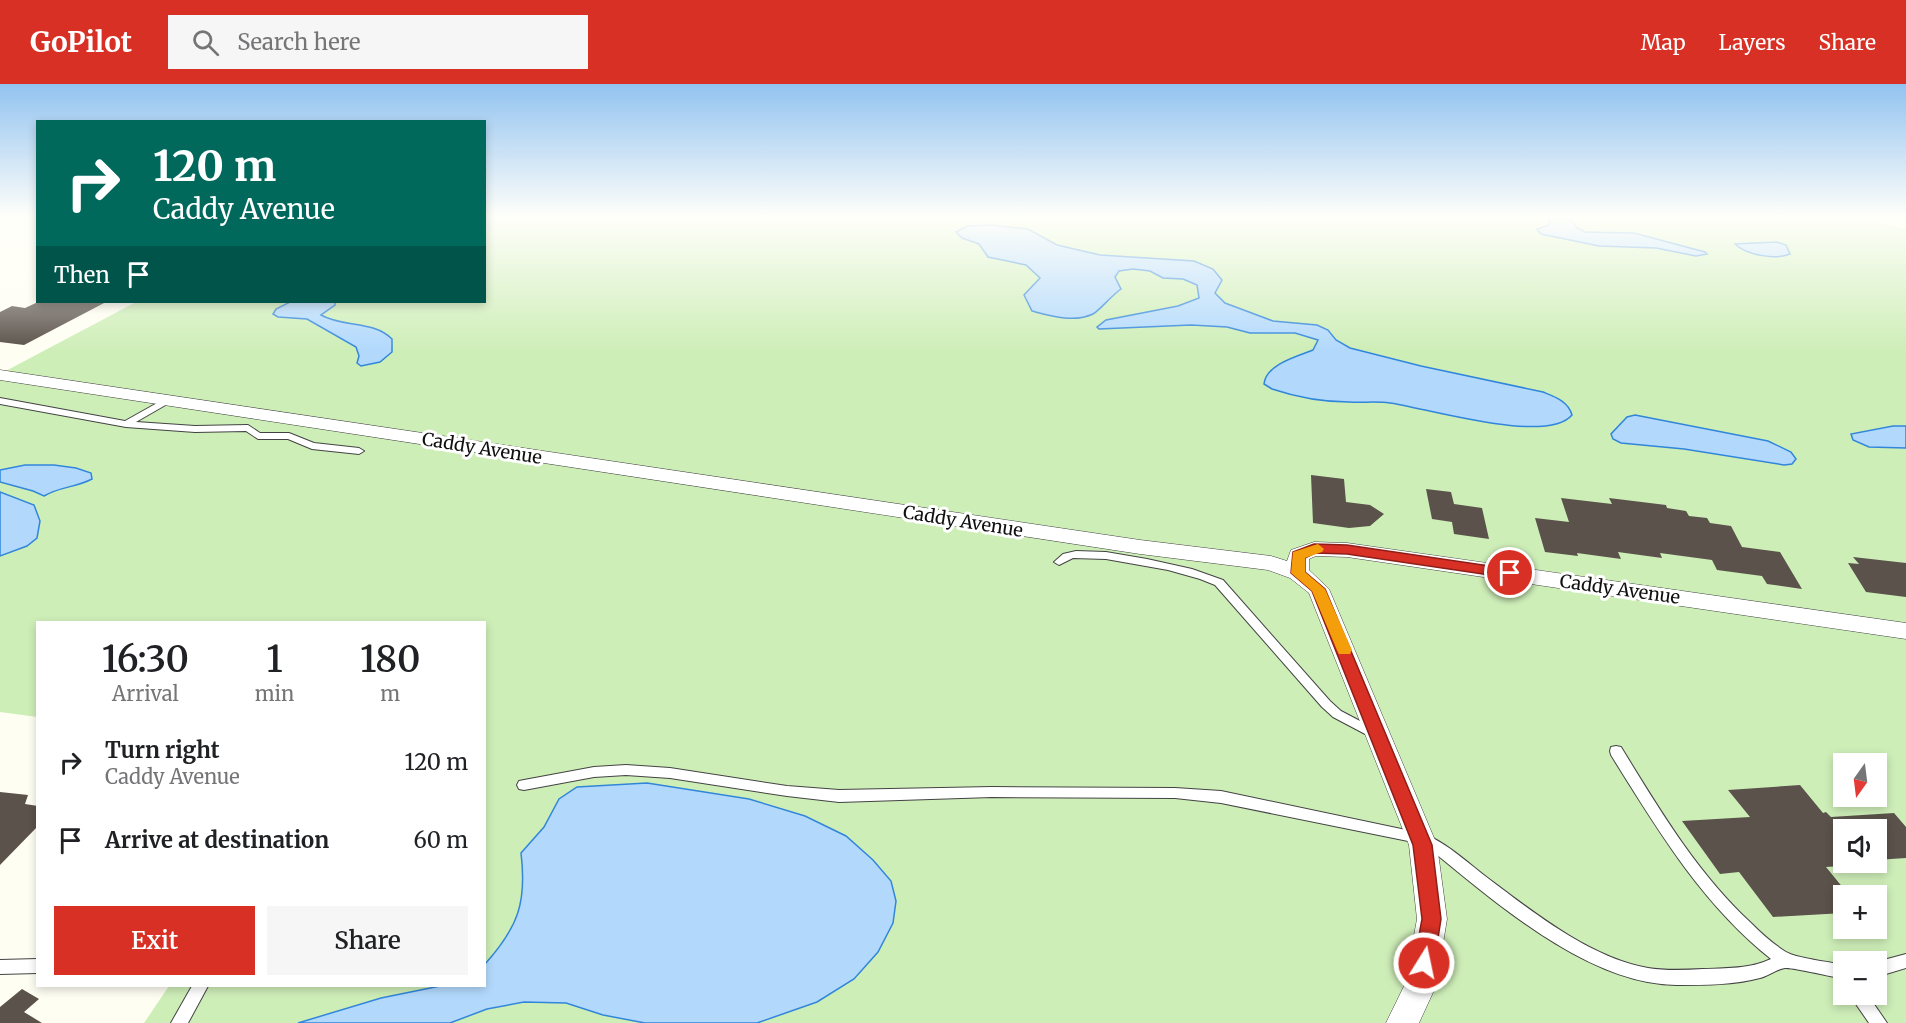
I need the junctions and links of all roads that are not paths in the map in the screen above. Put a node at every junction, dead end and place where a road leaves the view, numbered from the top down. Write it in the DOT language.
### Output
graph roads {
  1 [pos="0,375"];
  2 [pos="0,401"];
  3 [pos="166,401"];
  4 [pos="126,424"];
  5 [pos="358,452"];
  6 [pos="1059,562"];
  7 [pos="1298,573"];
  8 [pos="1906,631"];
  9 [pos="1380,736"];
  10 [pos="1616,751"];
  11 [pos="524,785"];
  12 [pos="1420,838"];
  13 [pos="1784,960"];
  14 [pos="1906,961"];
  15 [pos="36,966"];
  16 [pos="0,967"];
  17 [pos="1887,969"];
  18 [pos="1833,971"];
  19 [pos="199,987"];
  20 [pos="1865,1005"];
  21 [pos="179,1023"];
  22 [pos="1402,1023"];
  23 [pos="1879,1023"];
  1 -- 3 [label="street, Caddy Avenue"];
  2 -- 4 [label="lane"];
  3 -- 4 [label="lane"];
  3 -- 7 [label="street, Caddy Avenue"];
  4 -- 5 [label="lane"];
  6 -- 9 [label="lane"];
  7 -- 8 [label="street, Caddy Avenue"];
  7 -- 9 [label="street"];
  9 -- 12 [label="street"];
  10 -- 13 [label="lane"];
  11 -- 12 [label="lane"];
  12 -- 13 [label="lane"];
  12 -- 22 [label="street"];
  13 -- 18 [label="lane"];
  14 -- 17 [label="lane"];
  15 -- 16 [label="lane"];
  19 -- 21 [label="lane"];
  20 -- 23 [label="lane"];
}
